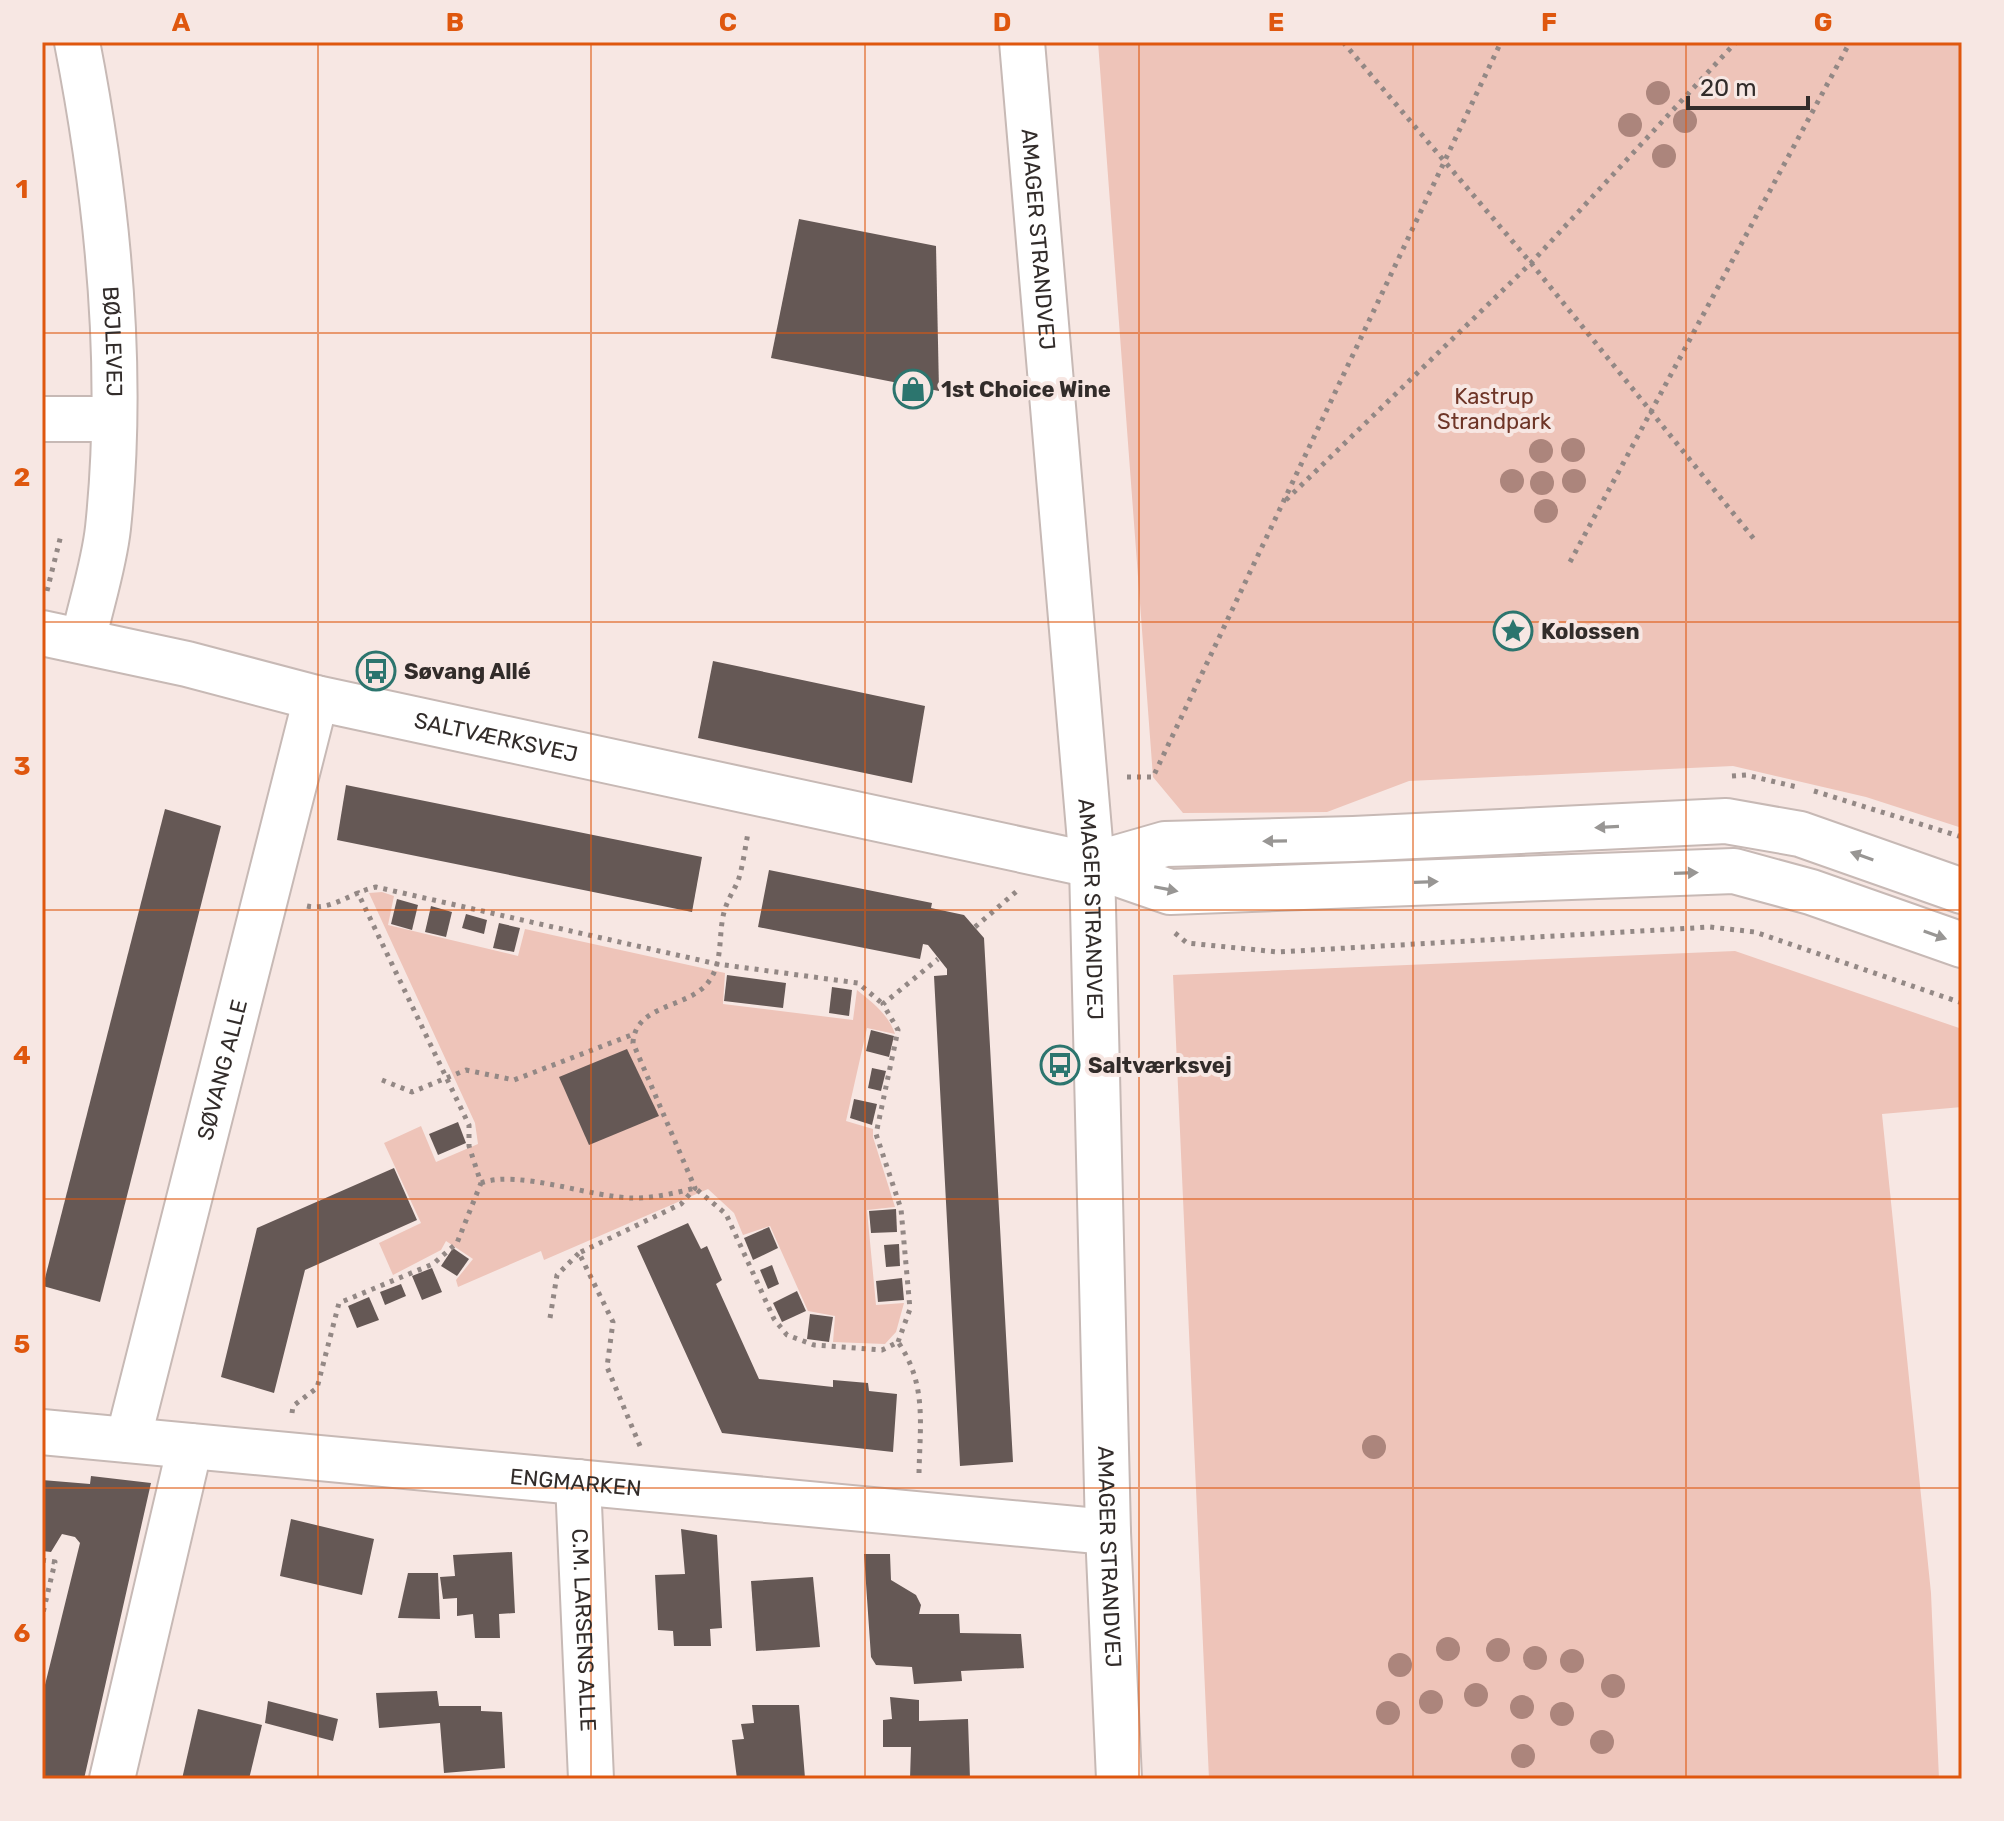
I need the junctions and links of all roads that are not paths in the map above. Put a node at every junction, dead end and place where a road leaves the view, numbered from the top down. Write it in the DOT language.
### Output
graph roads {
  1 [pos="77,42"];
  2 [pos="1022,42"];
  3 [pos="42,419"];
  4 [pos="112,419"];
  5 [pos="62,637"];
  6 [pos="316,698"];
  7 [pos="1092,865"];
  8 [pos="1962,891"];
  9 [pos="1962,945"];
  10 [pos="42,1432"];
  11 [pos="128,1440"];
  12 [pos="190,1446"];
  13 [pos="578,1482"];
  14 [pos="1108,1532"];
  15 [pos="112,1779"];
  16 [pos="591,1779"];
  17 [pos="1119,1779"];
  1 -- 4 [label="street, BØJLEVEJ"];
  2 -- 7 [label="street, AMAGER STRANDVEJ"];
  3 -- 4 [label="street"];
  4 -- 5 [label="street, BØJLEVEJ"];
  5 -- 6 [label="street, SALTVÆRKSVEJ"];
  6 -- 7 [label="street, SALTVÆRKSVEJ"];
  6 -- 11 [label="street, SØVANG ALLE"];
  8 -- 7 [label="street, one-way"];
  7 -- 9 [label="street, one-way"];
  7 -- 14 [label="street, AMAGER STRANDVEJ"];
  10 -- 11 [label="street, ENGMARKEN"];
  11 -- 12 [label="street, ENGMARKEN"];
  12 -- 13 [label="street, ENGMARKEN"];
  12 -- 15 [label="street"];
  13 -- 14 [label="street, ENGMARKEN"];
  13 -- 16 [label="street, C.M. LARSENS ALLE"];
  14 -- 17 [label="street, AMAGER STRANDVEJ"];
}
